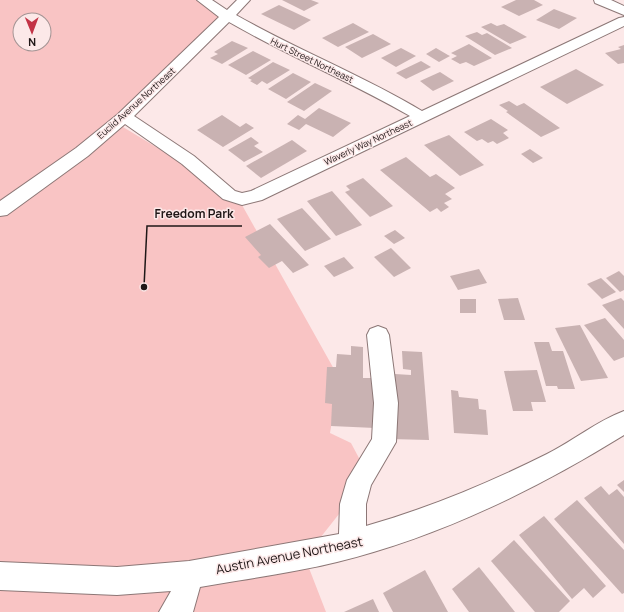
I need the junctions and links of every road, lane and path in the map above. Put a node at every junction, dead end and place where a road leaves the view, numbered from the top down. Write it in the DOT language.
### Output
graph roads {
  1 [pos="203,0"];
  2 [pos="244,0"];
  3 [pos="600,0"];
  4 [pos="615,3"];
  5 [pos="624,11"];
  6 [pos="228,16"];
  7 [pos="624,21"];
  8 [pos="124,117"];
  9 [pos="422,117"];
  10 [pos="0,210"];
  11 [pos="378,335"];
  12 [pos="624,422"];
  13 [pos="353,544"];
  14 [pos="189,575"];
  15 [pos="0,576"];
  16 [pos="174,612"];
  1 -- 6 [label="street, Hurt Street Northeast"];
  2 -- 6 [label="street, Euclid Avenue Northeast"];
  3 -- 4 [label="street"];
  4 -- 5 [label="street"];
  6 -- 8 [label="street, Euclid Avenue Northeast"];
  6 -- 9 [label="street, Hurt Street Northeast"];
  7 -- 9 [label="street, Waverly Way Northeast"];
  8 -- 9 [label="street, Waverly Way Northeast"];
  8 -- 10 [label="street, Euclid Avenue Northeast"];
  11 -- 13 [label="street"];
  12 -- 13 [label="street, Austin Avenue Northeast"];
  13 -- 14 [label="street, Austin Avenue Northeast"];
  14 -- 15 [label="street, Austin Avenue Northeast"];
  14 -- 16 [label="street"];
}
